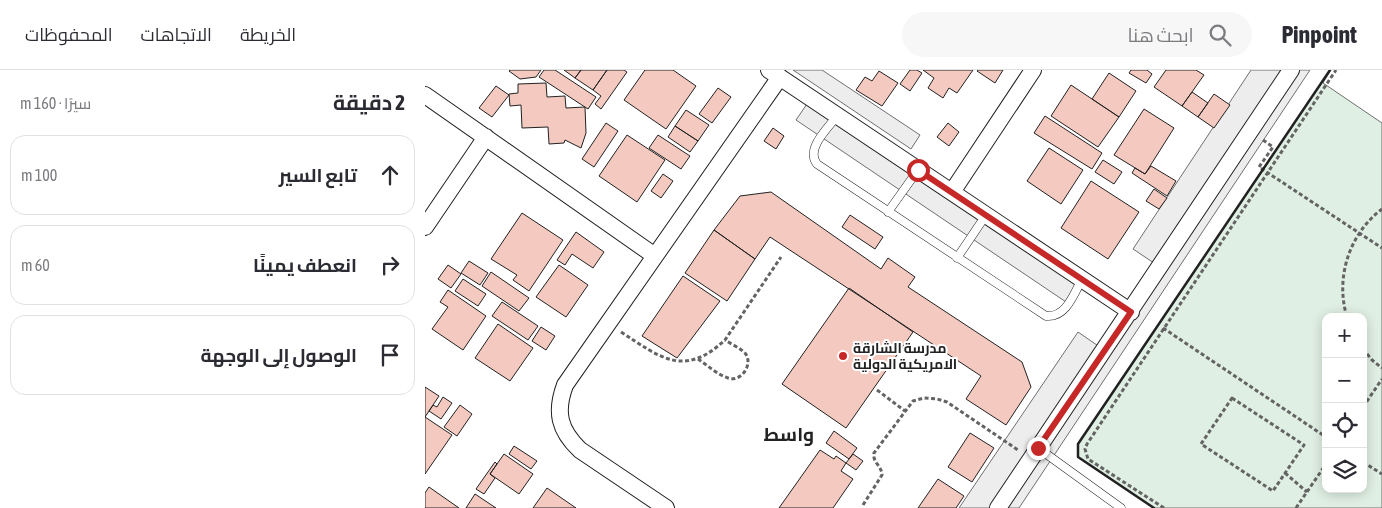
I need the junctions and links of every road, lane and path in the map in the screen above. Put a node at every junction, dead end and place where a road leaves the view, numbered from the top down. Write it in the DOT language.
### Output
graph roads {
  1 [pos="1033,70"];
  2 [pos="1291,70"];
  3 [pos="1336,70"];
  4 [pos="774,74"];
  5 [pos="425,95"];
  6 [pos="837,116"];
  7 [pos="1250,132"];
  8 [pos="485,137"];
  9 [pos="918,170"];
  10 [pos="1267,173"];
  11 [pos="952,192"];
  12 [pos="1382,209"];
  13 [pos="888,212"];
  14 [pos="986,215"];
  15 [pos="425,228"];
  16 [pos="1359,233"];
  17 [pos="1382,248"];
  18 [pos="655,256"];
  19 [pos="781,258"];
  20 [pos="957,258"];
  21 [pos="1082,279"];
  22 [pos="1131,312"];
  23 [pos="1346,313"];
  24 [pos="608,324"];
  25 [pos="1163,328"];
  26 [pos="725,340"];
  27 [pos="1367,354"];
  28 [pos="697,359"];
  29 [pos="1382,368"];
  30 [pos="1382,379"];
  31 [pos="877,390"];
  32 [pos="1366,403"];
  33 [pos="905,411"];
  34 [pos="1322,434"];
  35 [pos="1035,454"];
  36 [pos="1367,465"];
  37 [pos="1322,470"];
  38 [pos="1285,473"];
  39 [pos="1382,474"];
  40 [pos="1307,492"];
  41 [pos="863,505"];
  42 [pos="666,508"];
  43 [pos="998,508"];
  44 [pos="1121,508"];
  45 [pos="1164,508"];
  46 [pos="1296,508"];
  1 -- 11 [label="street"];
  2 -- 7 [label="street"];
  3 -- 10 [label="path"];
  4 -- 6 [label="street"];
  4 -- 18 [label="street"];
  5 -- 8 [label="street"];
  6 -- 9 [label="street"];
  6 -- 13 [label="lane"];
  7 -- 10 [label="path"];
  7 -- 22 [label="street"];
  8 -- 15 [label="street"];
  8 -- 18 [label="street"];
  9 -- 11 [label="street"];
  9 -- 13 [label="lane"];
  10 -- 16 [label="path"];
  10 -- 25 [label="path"];
  11 -- 14 [label="street"];
  12 -- 16 [label="path"];
  13 -- 20 [label="lane"];
  14 -- 20 [label="lane"];
  14 -- 21 [label="street"];
  16 -- 17 [label="path"];
  16 -- 23 [label="path"];
  18 -- 24 [label="street"];
  19 -- 26 [label="path"];
  20 -- 21 [label="lane"];
  21 -- 22 [label="street"];
  22 -- 35 [label="street"];
  24 -- 28 [label="path"];
  24 -- 42 [label="street"];
  25 -- 34 [label="path"];
  25 -- 45 [label="path"];
  26 -- 28 [label="path"];
  26 -- 28 [label="path"];
  27 -- 29 [label="path"];
  30 -- 32 [label="path"];
  31 -- 33 [label="path"];
  33 -- 35 [label="path"];
  33 -- 41 [label="path"];
  35 -- 43 [label="street"];
  35 -- 44 [label="lane"];
  36 -- 39 [label="path"];
  37 -- 40 [label="path"];
  38 -- 38 [label="path"];
  38 -- 40 [label="path"];
  40 -- 46 [label="path"];
}
